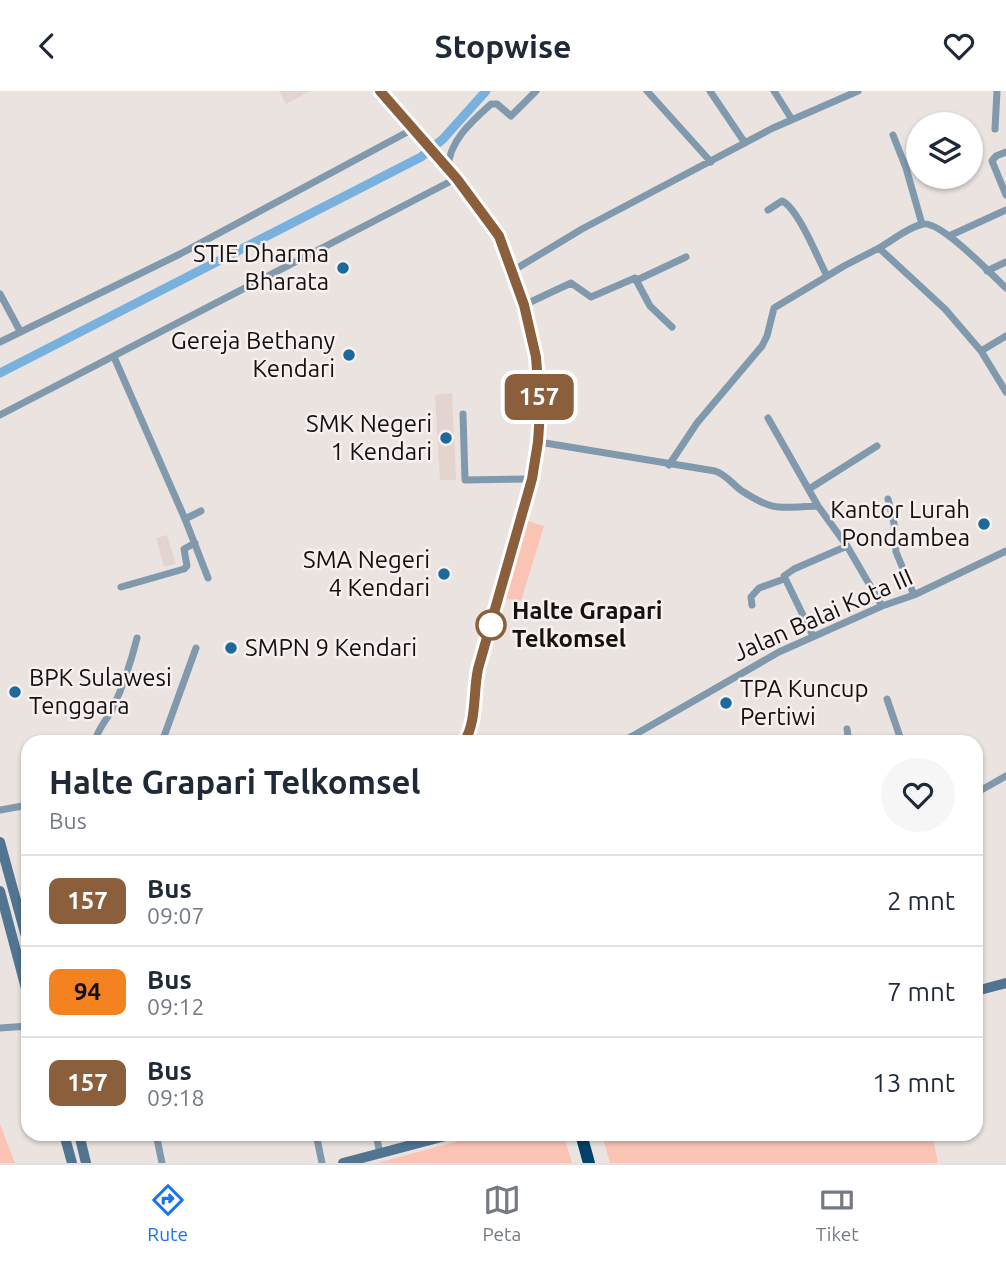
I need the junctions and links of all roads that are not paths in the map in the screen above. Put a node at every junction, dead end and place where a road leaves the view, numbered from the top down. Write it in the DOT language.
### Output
graph roads {
  1 [pos="380,91"];
  2 [pos="536,91"];
  3 [pos="647,91"];
  4 [pos="710,91"];
  5 [pos="774,91"];
  6 [pos="858,91"];
  7 [pos="997,91"];
  8 [pos="791,118"];
  9 [pos="995,129"];
  10 [pos="416,133"];
  11 [pos="893,135"];
  12 [pos="745,143"];
  13 [pos="1006,152"];
  14 [pos="711,162"];
  15 [pos="448,169"];
  16 [pos="1006,195"];
  17 [pos="768,210"];
  18 [pos="1006,210"];
  19 [pos="922,224"];
  20 [pos="949,236"];
  21 [pos="879,248"];
  22 [pos="686,257"];
  23 [pos="1006,262"];
  24 [pos="513,270"];
  25 [pos="988,271"];
  26 [pos="827,276"];
  27 [pos="637,280"];
  28 [pos="1006,288"];
  29 [pos="0,294"];
  30 [pos="524,305"];
  31 [pos="672,327"];
  32 [pos="20,331"];
  33 [pos="1006,336"];
  34 [pos="0,342"];
  35 [pos="981,351"];
  36 [pos="114,357"];
  37 [pos="538,377"];
  38 [pos="553,378"];
  39 [pos="1006,392"];
  40 [pos="463,414"];
  41 [pos="0,415"];
  42 [pos="768,418"];
  43 [pos="538,442"];
  44 [pos="877,446"];
  45 [pos="669,465"];
  46 [pos="532,479"];
  47 [pos="809,489"];
  48 [pos="888,499"];
  49 [pos="818,506"];
  50 [pos="201,511"];
  51 [pos="185,519"];
  52 [pos="194,543"];
  53 [pos="847,546"];
  54 [pos="1006,551"];
  55 [pos="208,578"];
  56 [pos="784,579"];
  57 [pos="121,587"];
  58 [pos="914,595"];
  59 [pos="752,605"];
  60 [pos="882,606"];
  61 [pos="813,636"];
  62 [pos="137,639"];
  63 [pos="196,648"];
  64 [pos="887,699"];
  65 [pos="847,729"];
  66 [pos="96,735"];
  67 [pos="165,735"];
  68 [pos="469,735"];
  69 [pos="634,735"];
  70 [pos="848,735"];
  71 [pos="899,735"];
  72 [pos="1006,776"];
  73 [pos="983,789"];
  74 [pos="21,806"];
  75 [pos="0,810"];
  76 [pos="0,842"];
  77 [pos="0,891"];
  78 [pos="2,904"];
  79 [pos="21,918"];
  80 [pos="21,971"];
  81 [pos="1006,983"];
  82 [pos="983,989"];
  83 [pos="21,1026"];
  84 [pos="0,1028"];
  85 [pos="66,1141"];
  86 [pos="81,1141"];
  87 [pos="157,1141"];
  88 [pos="317,1141"];
  89 [pos="377,1141"];
  90 [pos="415,1141"];
  91 [pos="583,1141"];
  92 [pos="380,1154"];
  93 [pos="72,1163"];
  94 [pos="86,1163"];
  95 [pos="162,1163"];
  96 [pos="322,1163"];
  97 [pos="343,1163"];
  98 [pos="589,1163"];
  1 -- 10 [label="highway"];
  2 -- 15 [label="street"];
  3 -- 14 [label="street"];
  4 -- 12 [label="street"];
  5 -- 8 [label="street"];
  6 -- 8 [label="street"];
  7 -- 9 [label="street"];
  8 -- 12 [label="street"];
  10 -- 15 [label="highway"];
  10 -- 32 [label="street"];
  11 -- 19 [label="street"];
  12 -- 14 [label="street"];
  13 -- 16 [label="street"];
  14 -- 24 [label="street"];
  15 -- 24 [label="highway"];
  15 -- 36 [label="street"];
  17 -- 26 [label="street"];
  18 -- 20 [label="street"];
  19 -- 20 [label="street"];
  19 -- 21 [label="street"];
  20 -- 25 [label="street"];
  21 -- 26 [label="street"];
  21 -- 35 [label="street"];
  22 -- 27 [label="street"];
  23 -- 25 [label="street"];
  24 -- 30 [label="highway"];
  25 -- 28 [label="street"];
  26 -- 45 [label="street"];
  27 -- 30 [label="street"];
  27 -- 31 [label="street"];
  29 -- 32 [label="street"];
  30 -- 37 [label="highway"];
  32 -- 34 [label="street"];
  33 -- 35 [label="street"];
  35 -- 39 [label="street"];
  36 -- 41 [label="street"];
  36 -- 51 [label="street"];
  37 -- 38 [label="street"];
  37 -- 43 [label="highway"];
  40 -- 46 [label="street"];
  42 -- 47 [label="street"];
  43 -- 45 [label="street"];
  43 -- 46 [label="highway"];
  44 -- 47 [label="street"];
  45 -- 49 [label="street"];
  46 -- 68 [label="highway"];
  47 -- 49 [label="street"];
  48 -- 58 [label="street"];
  49 -- 53 [label="street"];
  50 -- 51 [label="street"];
  51 -- 52 [label="street"];
  52 -- 55 [label="street"];
  52 -- 57 [label="street"];
  53 -- 56 [label="street"];
  53 -- 60 [label="street"];
  54 -- 58 [label="street, Jalan Balai Kota III"];
  56 -- 59 [label="street"];
  56 -- 61 [label="street"];
  58 -- 60 [label="street, Jalan Balai Kota III"];
  60 -- 61 [label="street, Jalan Balai Kota III"];
  61 -- 69 [label="street, Jalan Balai Kota III"];
  62 -- 66 [label="street"];
  63 -- 67 [label="street"];
  64 -- 71 [label="street"];
  65 -- 70 [label="street"];
  72 -- 73 [label="street"];
  74 -- 75 [label="street"];
  76 -- 79 [label="street"];
  77 -- 78 [label="street"];
  78 -- 80 [label="street"];
  81 -- 82 [label="street"];
  83 -- 84 [label="street"];
  85 -- 93 [label="street"];
  86 -- 94 [label="street"];
  87 -- 95 [label="street"];
  88 -- 96 [label="street"];
  89 -- 92 [label="street"];
  90 -- 92 [label="street"];
  91 -- 98 [label="highway"];
  92 -- 97 [label="street"];
}
